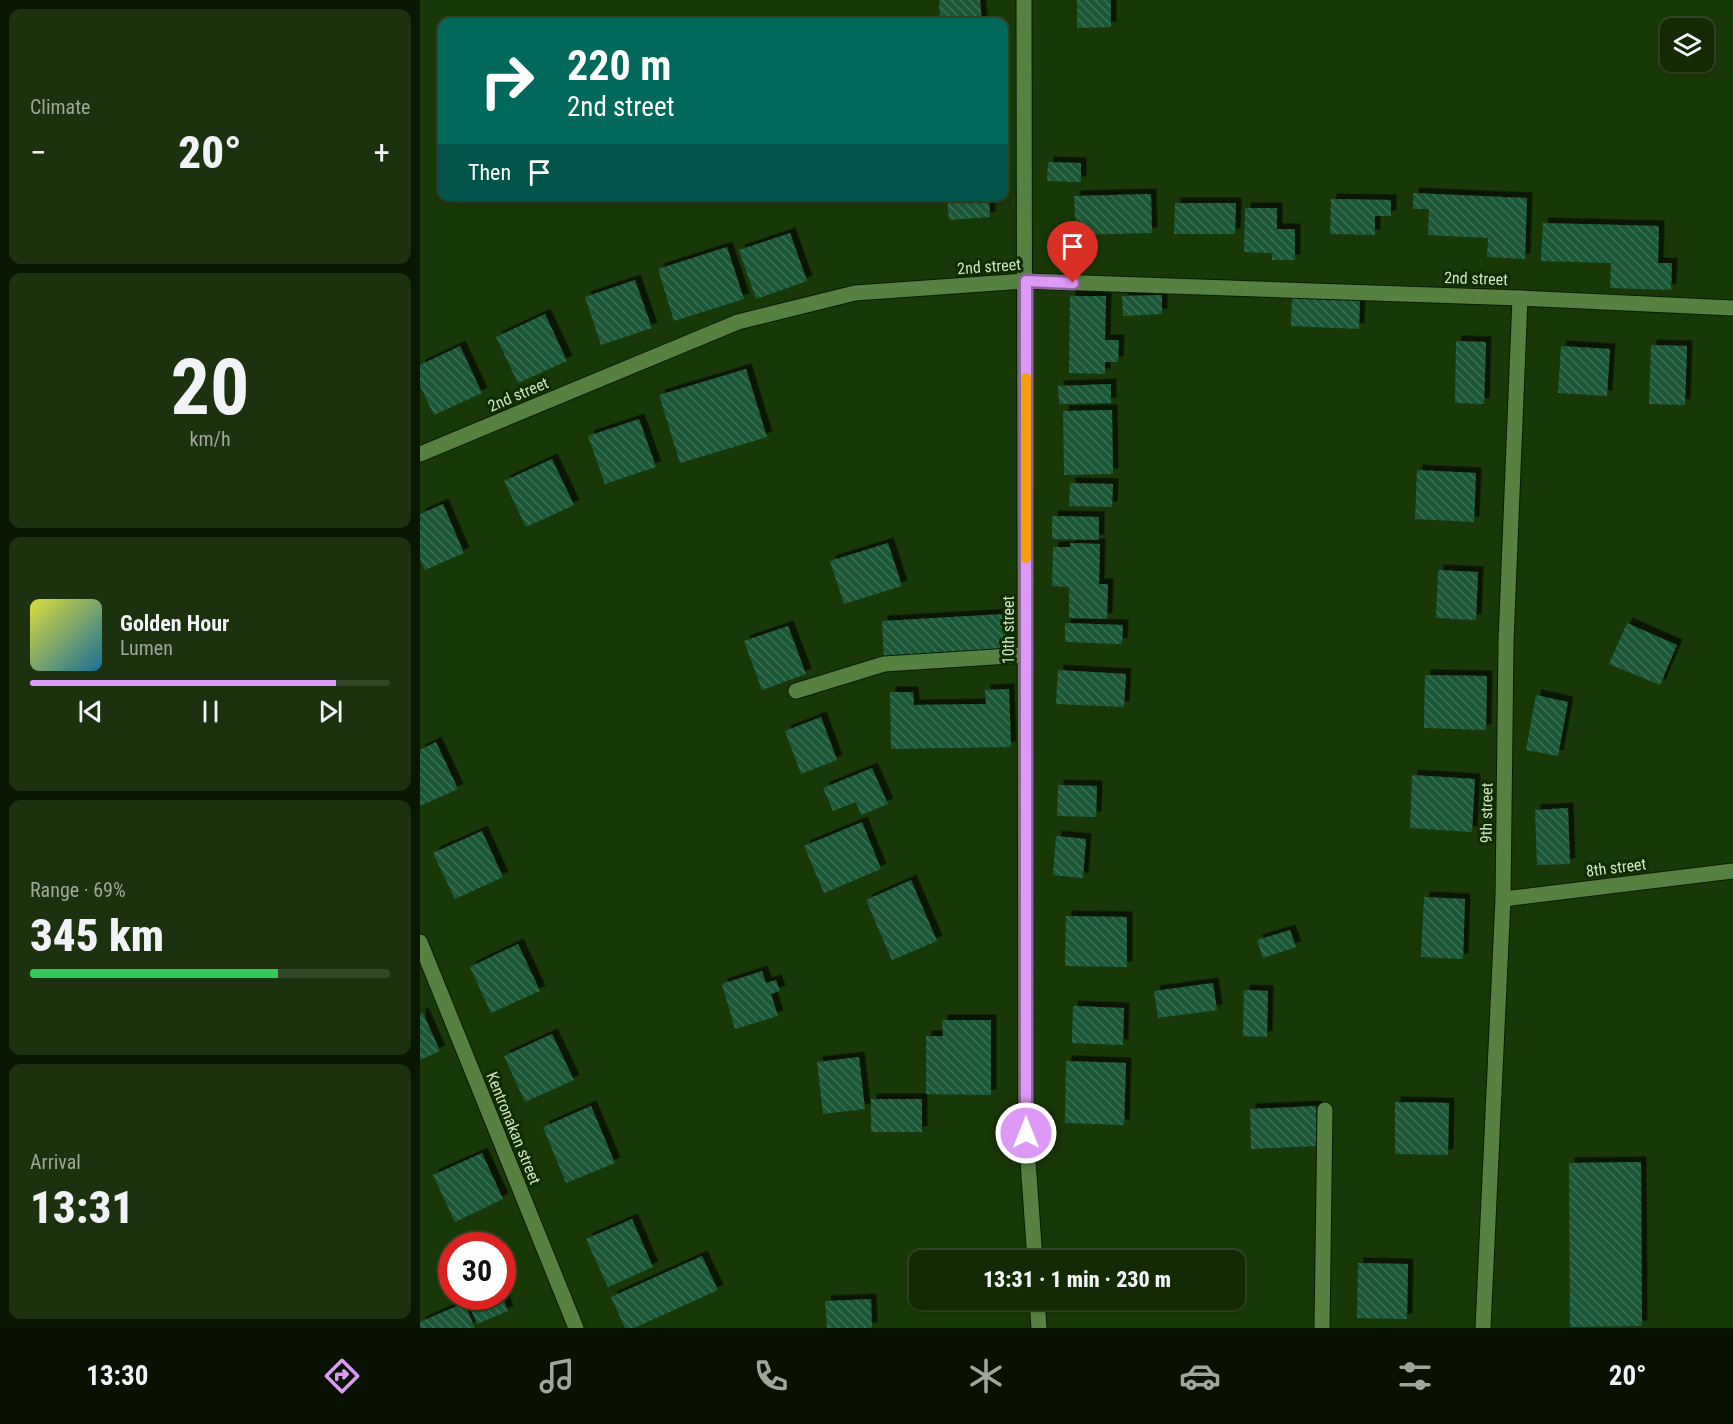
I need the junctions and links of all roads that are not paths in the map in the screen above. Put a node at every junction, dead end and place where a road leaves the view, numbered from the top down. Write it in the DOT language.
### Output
graph roads {
  1 [pos="1024,0"];
  2 [pos="1026,281"];
  3 [pos="1520,298"];
  4 [pos="1733,308"];
  5 [pos="420,454"];
  6 [pos="1026,655"];
  7 [pos="795,691"];
  8 [pos="1733,871"];
  9 [pos="1503,899"];
  10 [pos="420,942"];
  11 [pos="1325,1110"];
  12 [pos="1034,1250"];
  13 [pos="1038,1310"];
  14 [pos="576,1328"];
  15 [pos="1039,1328"];
  16 [pos="1322,1328"];
  17 [pos="1483,1328"];
  1 -- 2 [label="street, 10th street"];
  2 -- 3 [label="street, 2nd street"];
  2 -- 5 [label="street, 2nd street"];
  2 -- 6 [label="street, 10th street"];
  3 -- 4 [label="street, 2nd street"];
  3 -- 9 [label="street, 9th street"];
  6 -- 7 [label="street"];
  6 -- 12 [label="street, 10th street"];
  8 -- 9 [label="street, 8th street"];
  9 -- 17 [label="street, 9th street"];
  10 -- 14 [label="street, Kentronakan street"];
  11 -- 16 [label="street"];
  13 -- 15 [label="street"];
}
